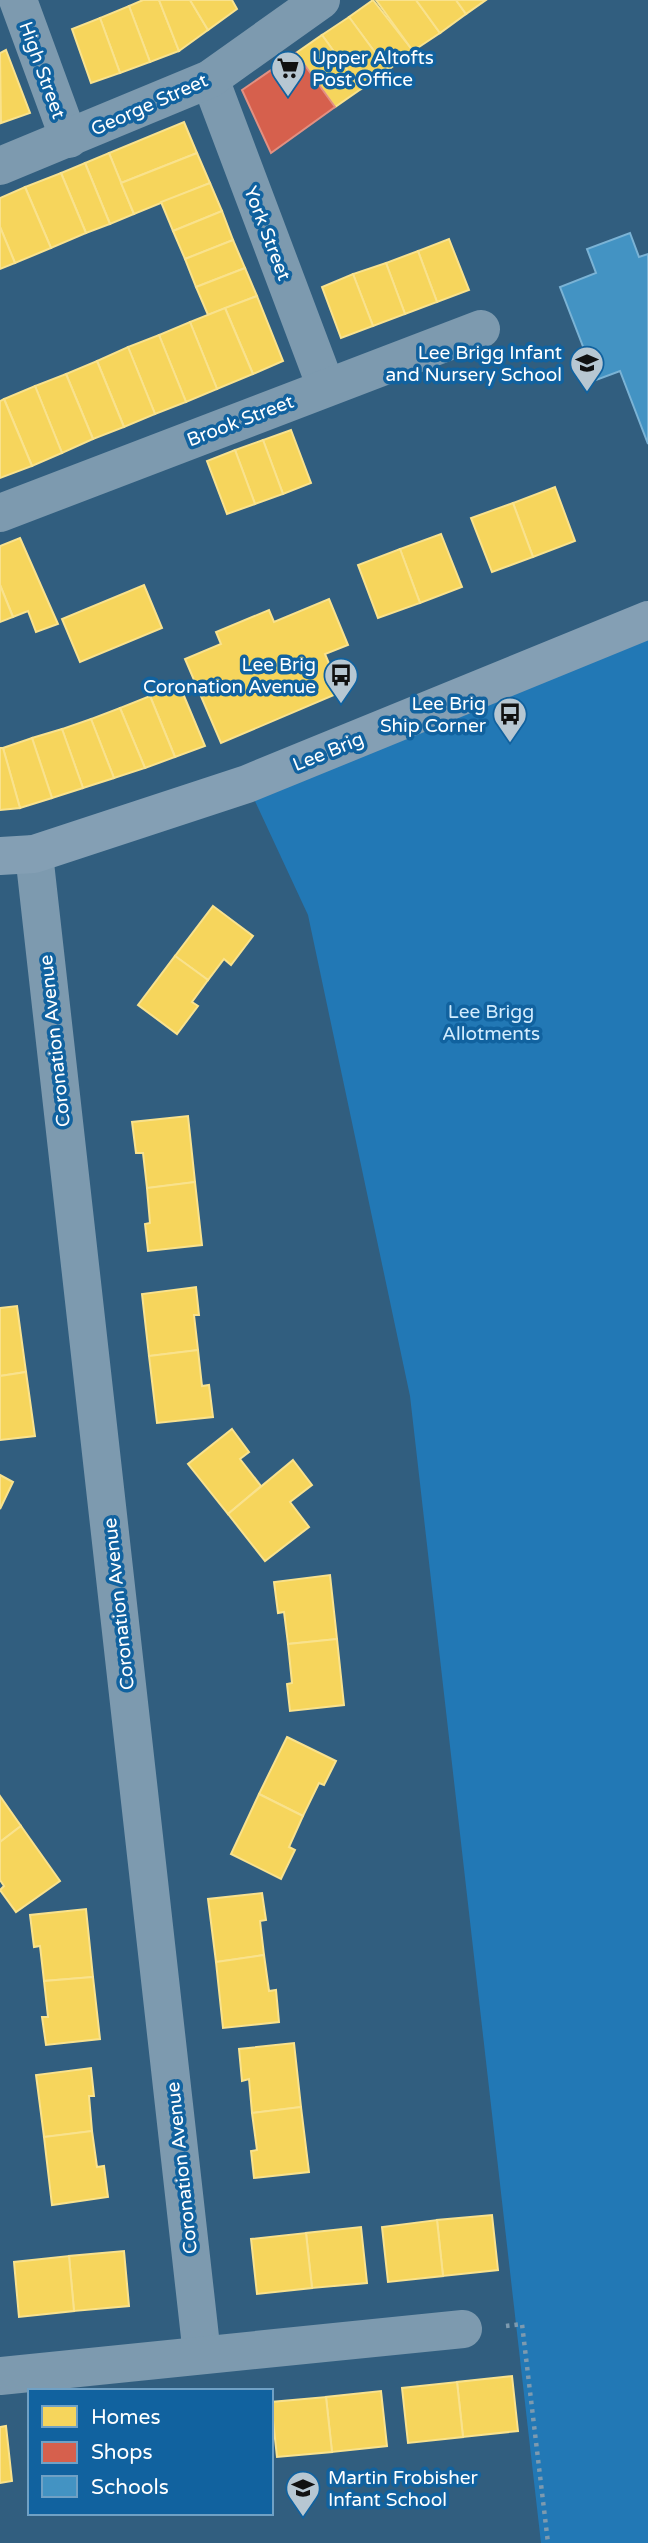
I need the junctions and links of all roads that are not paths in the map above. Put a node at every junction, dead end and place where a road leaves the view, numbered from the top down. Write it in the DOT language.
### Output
graph roads {
  1 [pos="18,0"];
  2 [pos="321,0"];
  3 [pos="210,79"];
  4 [pos="69,139"];
  5 [pos="0,166"];
  6 [pos="481,329"];
  7 [pos="326,387"];
  8 [pos="0,513"];
  9 [pos="648,620"];
  10 [pos="17,855"];
  11 [pos="463,2329"];
  12 [pos="202,2355"];
  13 [pos="0,2375"];
  1 -- 4 [label="street, High Street"];
  2 -- 3 [label="street, George Street"];
  3 -- 4 [label="street, George Street"];
  3 -- 7 [label="street, York Street"];
  4 -- 5 [label="street, George Street"];
  6 -- 7 [label="street, Brook Street"];
  7 -- 8 [label="street, Brook Street"];
  9 -- 10 [label="street, Lee Brig"];
  10 -- 12 [label="street, Coronation Avenue"];
  11 -- 12 [label="street"];
  12 -- 13 [label="street"];
}
